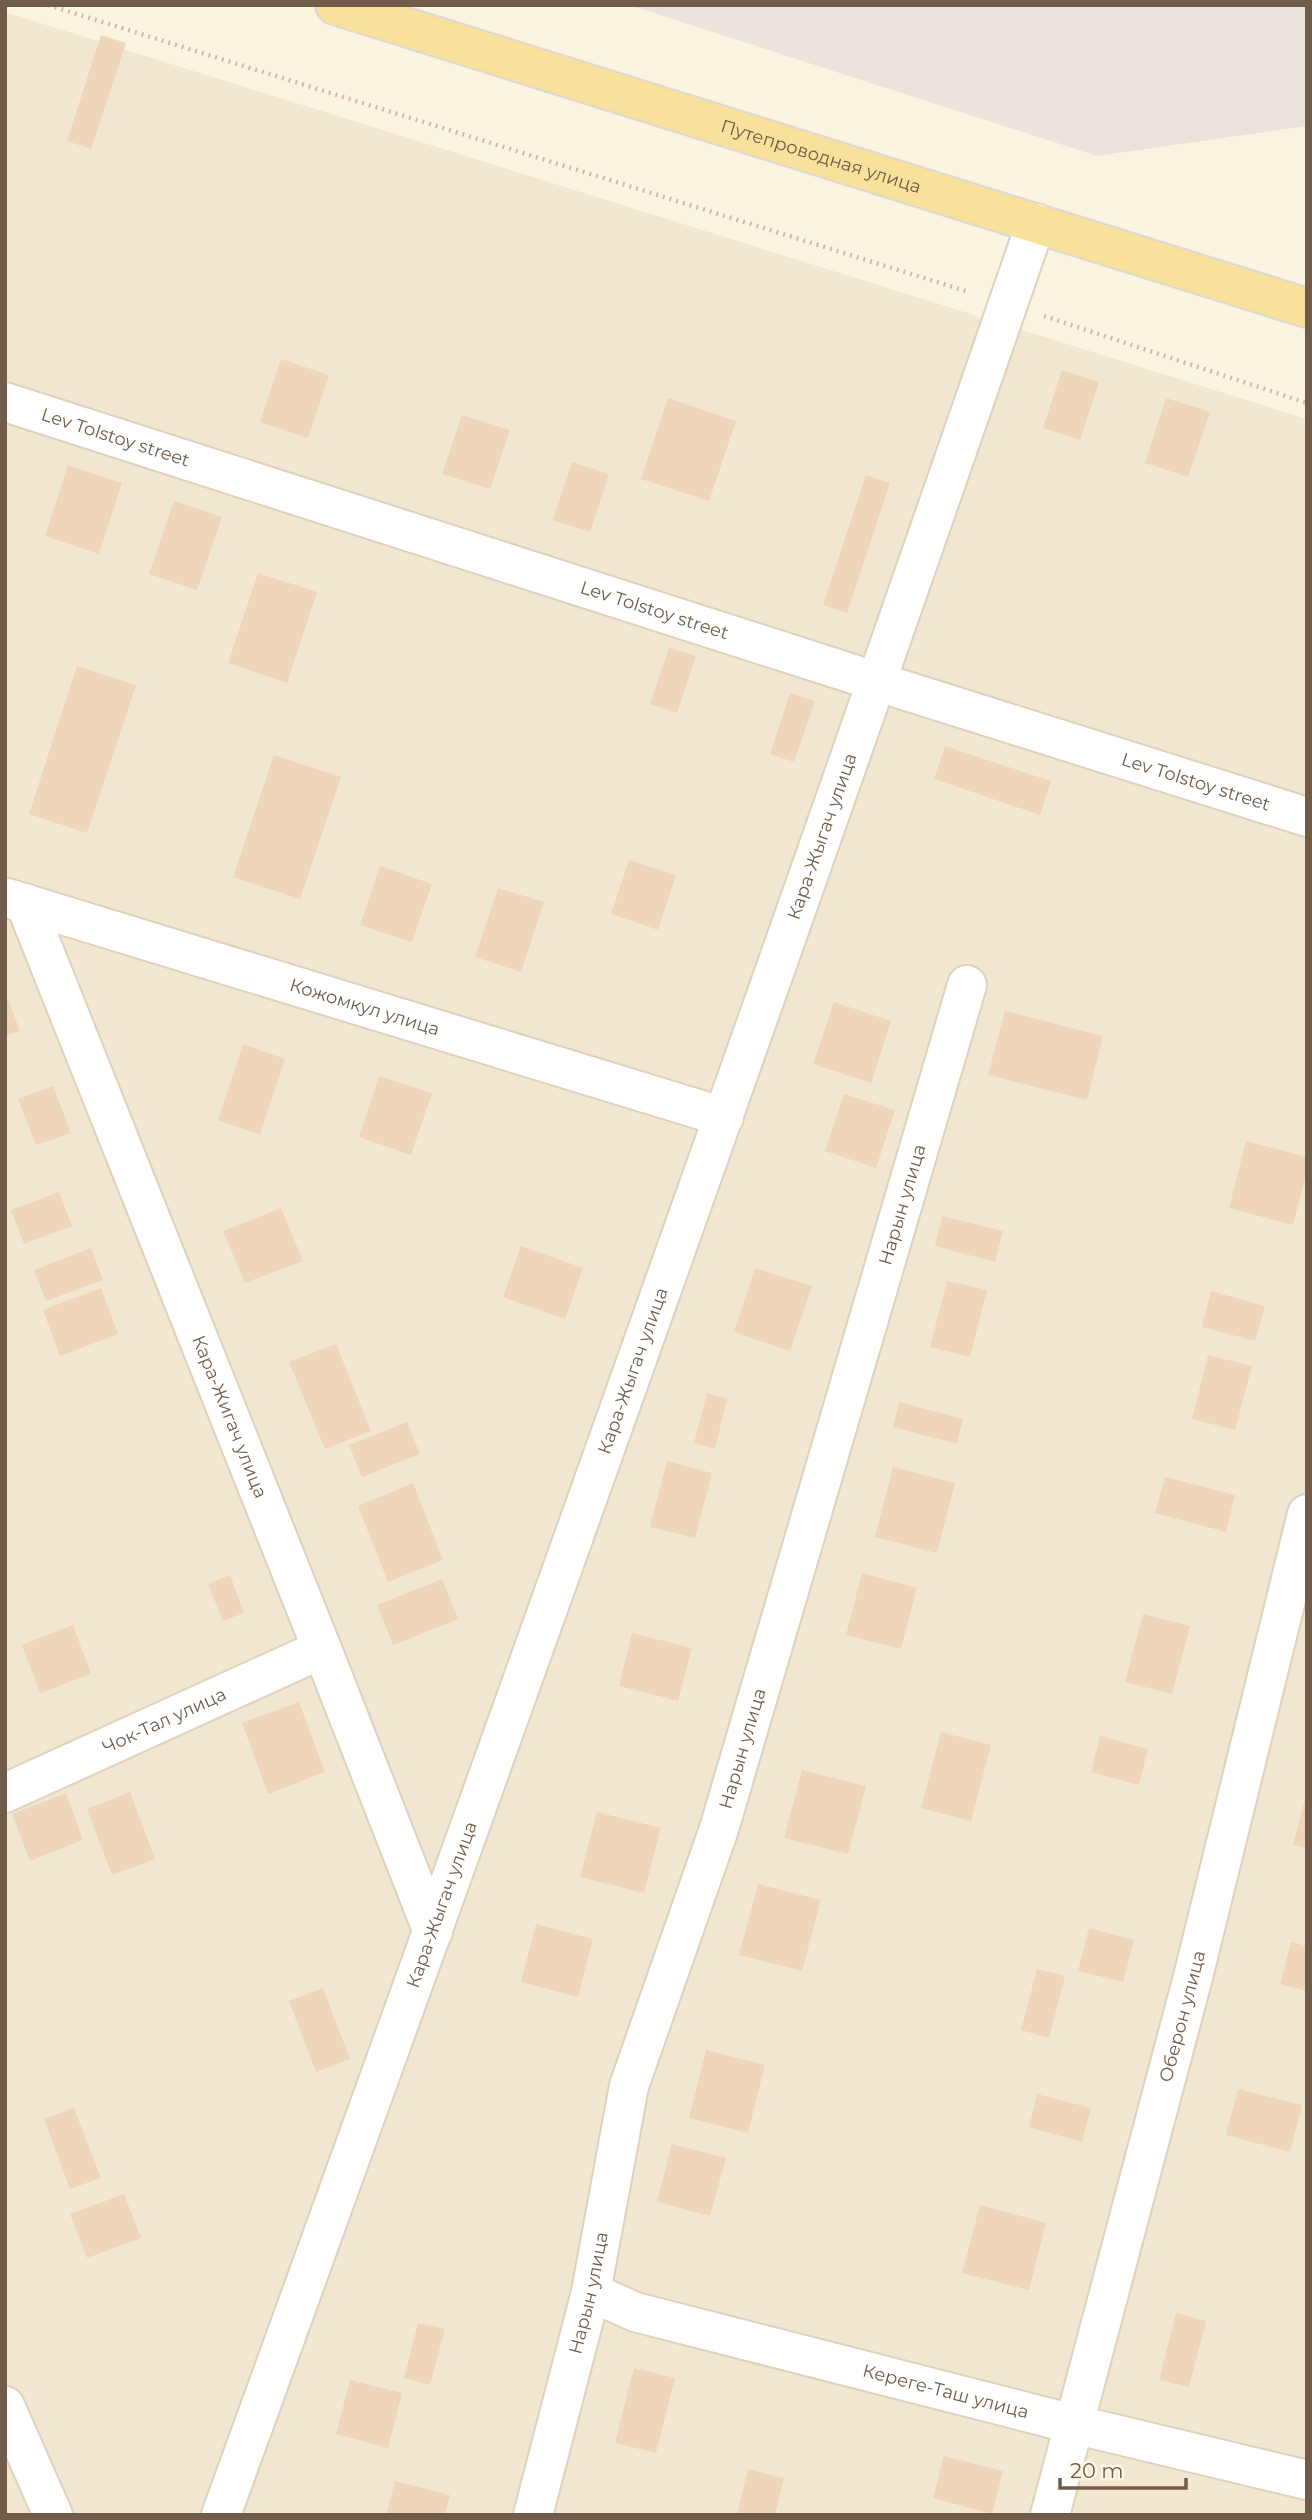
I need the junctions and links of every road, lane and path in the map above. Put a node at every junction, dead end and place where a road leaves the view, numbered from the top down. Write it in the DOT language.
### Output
graph roads {
  1 [pos="48,5"];
  2 [pos="335,5"];
  3 [pos="1036,223"];
  4 [pos="1008,304"];
  5 [pos="1307,308"];
  6 [pos="5,402"];
  7 [pos="1307,403"];
  8 [pos="878,682"];
  9 [pos="1307,817"];
  10 [pos="15,900"];
  11 [pos="967,985"];
  12 [pos="724,1117"];
  13 [pos="1307,1514"];
  14 [pos="322,1648"];
  15 [pos="5,1793"];
  16 [pos="433,1932"];
  17 [pos="590,2292"];
  18 [pos="5,2406"];
  19 [pos="1073,2424"];
  20 [pos="1307,2480"];
  21 [pos="53,2515"];
  22 [pos="221,2515"];
  23 [pos="533,2515"];
  24 [pos="1050,2515"];
  1 -- 4 [label="path"];
  2 -- 3 [label="main road, Путепроводная улица"];
  3 -- 4 [label="street, Кара-Жыгач улица"];
  3 -- 5 [label="main road, Путепроводная улица"];
  4 -- 7 [label="path"];
  4 -- 8 [label="street, Кара-Жыгач улица"];
  6 -- 8 [label="street, Lev Tolstoy street"];
  8 -- 9 [label="street, Lev Tolstoy street"];
  8 -- 12 [label="street, Кара-Жыгач улица"];
  10 -- 12 [label="street, Кожомкул улица"];
  10 -- 14 [label="street, Кара-Жигач улица"];
  11 -- 17 [label="street, Нарын улица"];
  12 -- 16 [label="street, Кара-Жыгач улица"];
  13 -- 19 [label="street, Оберон улица"];
  14 -- 15 [label="street, Чок-Тал улица"];
  14 -- 16 [label="street, Кара-Жигач улица"];
  16 -- 22 [label="street, Кара-Жыгач улица"];
  17 -- 19 [label="street, Кереге-Таш улица"];
  17 -- 23 [label="street, Нарын улица"];
  18 -- 21 [label="street"];
  19 -- 20 [label="street, Кереге-Таш улица"];
  19 -- 24 [label="street, Оберон улица"];
}
